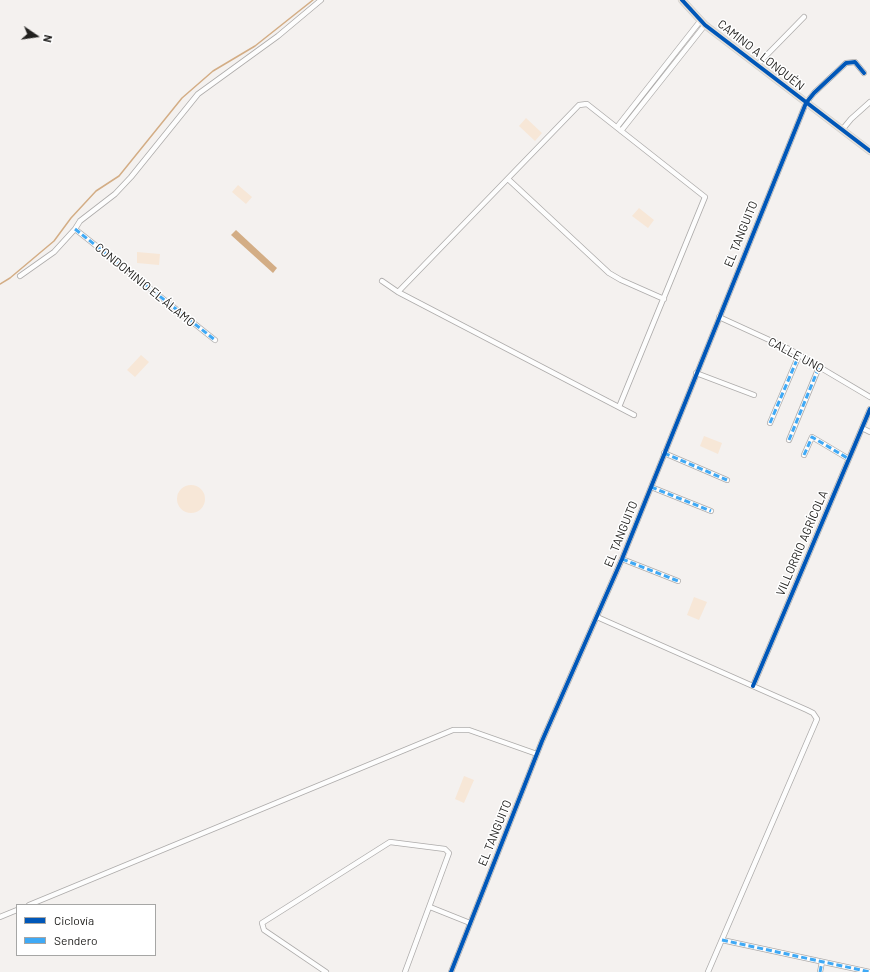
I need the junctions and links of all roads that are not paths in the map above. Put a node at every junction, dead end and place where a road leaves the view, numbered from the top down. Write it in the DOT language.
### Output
graph roads {
  1 [pos="321,0"];
  2 [pos="682,0"];
  3 [pos="804,17"];
  4 [pos="703,23"];
  5 [pos="757,65"];
  6 [pos="864,73"];
  7 [pos="870,102"];
  8 [pos="806,103"];
  9 [pos="617,128"];
  10 [pos="842,130"];
  11 [pos="621,131"];
  12 [pos="870,150"];
  13 [pos="508,179"];
  14 [pos="76,229"];
  15 [pos="20,276"];
  16 [pos="382,281"];
  17 [pos="398,292"];
  18 [pos="664,299"];
  19 [pos="719,317"];
  20 [pos="215,340"];
  21 [pos="798,355"];
  22 [pos="819,367"];
  23 [pos="696,373"];
  24 [pos="754,395"];
  25 [pos="870,397"];
  26 [pos="619,407"];
  27 [pos="870,408"];
  28 [pos="634,415"];
  29 [pos="770,423"];
  30 [pos="862,428"];
  31 [pos="870,432"];
  32 [pos="789,440"];
  33 [pos="664,453"];
  34 [pos="804,455"];
  35 [pos="849,459"];
  36 [pos="728,480"];
  37 [pos="651,487"];
  38 [pos="711,510"];
  39 [pos="622,559"];
  40 [pos="678,581"];
  41 [pos="597,617"];
  42 [pos="753,686"];
  43 [pos="537,754"];
  44 [pos="31,904"];
  45 [pos="430,907"];
  46 [pos="16,910"];
  47 [pos="0,917"];
  48 [pos="470,923"];
  49 [pos="722,940"];
  50 [pos="822,962"];
  51 [pos="326,972"];
  52 [pos="405,972"];
  53 [pos="451,972"];
  54 [pos="708,972"];
  55 [pos="820,972"];
  56 [pos="870,972"];
  1 -- 14 [label="street"];
  2 -- 4 [label="main road, CAMINO A LONQUÉN"];
  3 -- 5 [label="street"];
  4 -- 5 [label="main road, CAMINO A LONQUÉN"];
  4 -- 9 [label="street"];
  4 -- 11 [label="street"];
  5 -- 8 [label="main road, CAMINO A LONQUÉN"];
  6 -- 8 [label="street"];
  7 -- 10 [label="street"];
  8 -- 10 [label="main road, CAMINO A LONQUÉN"];
  8 -- 19 [label="street, EL TANGUITO"];
  9 -- 11 [label="street"];
  9 -- 13 [label="street"];
  10 -- 12 [label="main road, CAMINO A LONQUÉN"];
  11 -- 18 [label="street"];
  13 -- 17 [label="street"];
  13 -- 18 [label="street"];
  14 -- 15 [label="street"];
  14 -- 20 [label="street, CONDOMINIO EL ÁLAMO"];
  16 -- 17 [label="street"];
  17 -- 26 [label="street"];
  18 -- 26 [label="street"];
  19 -- 21 [label="street, CALLE UNO"];
  19 -- 23 [label="street, EL TANGUITO"];
  21 -- 22 [label="street, CALLE UNO"];
  21 -- 29 [label="street"];
  22 -- 25 [label="street, CALLE UNO"];
  22 -- 32 [label="street"];
  23 -- 24 [label="street"];
  23 -- 33 [label="street, EL TANGUITO"];
  26 -- 28 [label="street"];
  27 -- 30 [label="street, VILLORRIO AGRÍCOLA"];
  30 -- 31 [label="street"];
  30 -- 35 [label="street, VILLORRIO AGRÍCOLA"];
  33 -- 36 [label="street"];
  33 -- 37 [label="street, EL TANGUITO"];
  34 -- 35 [label="street"];
  35 -- 42 [label="street, VILLORRIO AGRÍCOLA"];
  37 -- 38 [label="street"];
  37 -- 39 [label="street, EL TANGUITO"];
  39 -- 40 [label="street"];
  39 -- 41 [label="street, EL TANGUITO"];
  41 -- 42 [label="street"];
  41 -- 43 [label="street, EL TANGUITO"];
  42 -- 49 [label="street"];
  43 -- 44 [label="street"];
  43 -- 48 [label="street, EL TANGUITO"];
  45 -- 48 [label="street"];
  45 -- 51 [label="street"];
  45 -- 52 [label="street"];
  46 -- 47 [label="street"];
  48 -- 53 [label="street, EL TANGUITO"];
  49 -- 50 [label="street"];
  49 -- 54 [label="street"];
  50 -- 55 [label="street"];
  50 -- 56 [label="street"];
}
